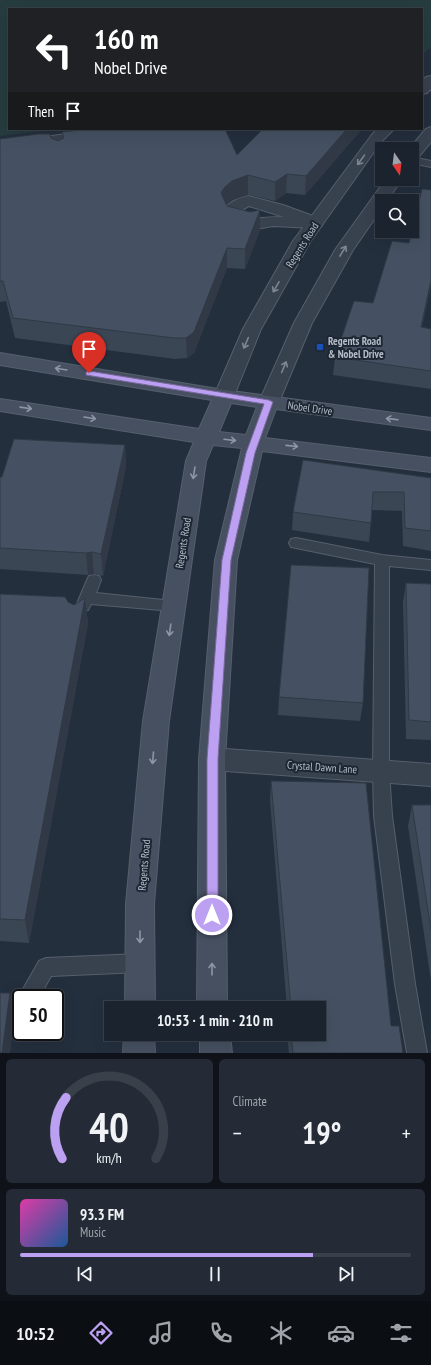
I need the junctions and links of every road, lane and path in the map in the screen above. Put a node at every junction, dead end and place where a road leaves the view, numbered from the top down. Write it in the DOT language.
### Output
graph roads {
  1 [pos="431,80"];
  2 [pos="423,89"];
  3 [pos="385,130"];
  4 [pos="431,132"];
  5 [pos="90,134"];
  6 [pos="53,138"];
  7 [pos="0,146"];
  8 [pos="419,147"];
  9 [pos="57,150"];
  10 [pos="419,161"];
  11 [pos="431,164"];
  12 [pos="389,186"];
  13 [pos="0,359"];
  14 [pos="224,396"];
  15 [pos="269,402"];
  16 [pos="0,405"];
  17 [pos="431,424"];
  18 [pos="206,437"];
  19 [pos="253,443"];
  20 [pos="431,465"];
  21 [pos="296,543"];
  22 [pos="382,560"];
  23 [pos="431,565"];
  24 [pos="94,580"];
  25 [pos="86,598"];
  26 [pos="173,606"];
  27 [pos="77,622"];
  28 [pos="212,759"];
  29 [pos="381,771"];
  30 [pos="431,775"];
  31 [pos="140,963"];
  32 [pos="33,989"];
  33 [pos="140,1001"];
  34 [pos="212,1001"];
  35 [pos="139,1041"];
  36 [pos="215,1041"];
  37 [pos="139,1053"];
  38 [pos="216,1053"];
  39 [pos="417,1053"];
  1 -- 2 [label="street"];
  3 -- 14 [label="street, Regents Road, one-way"];
  4 -- 8 [label="street"];
  5 -- 6 [label="lane"];
  6 -- 7 [label="lane"];
  6 -- 9 [label="lane"];
  10 -- 11 [label="lane"];
  15 -- 12 [label="street, one-way"];
  14 -- 13 [label="main road, Nobel Drive, one-way"];
  14 -- 15 [label="main road, Nobel Drive"];
  14 -- 18 [label="main road, Regents Road"];
  17 -- 15 [label="main road, Nobel Drive, one-way"];
  15 -- 19 [label="main road"];
  16 -- 18 [label="main road, one-way"];
  18 -- 19 [label="main road, one-way"];
  18 -- 26 [label="main road, Regents Road, one-way"];
  19 -- 20 [label="main road, one-way"];
  19 -- 28 [label="main road"];
  21 -- 22 [label="lane"];
  22 -- 23 [label="lane"];
  22 -- 29 [label="lane"];
  24 -- 25 [label="lane"];
  25 -- 26 [label="lane"];
  25 -- 27 [label="lane"];
  26 -- 31 [label="main road, Regents Road, one-way"];
  28 -- 29 [label="street, Crystal Dawn Lane"];
  34 -- 28 [label="main road, one-way"];
  29 -- 30 [label="street, Crystal Dawn Lane"];
  29 -- 39 [label="lane"];
  31 -- 32 [label="lane"];
  31 -- 33 [label="main road, Regents Road"];
  35 -- 37 [label="main road"];
  36 -- 38 [label="main road"];
}
